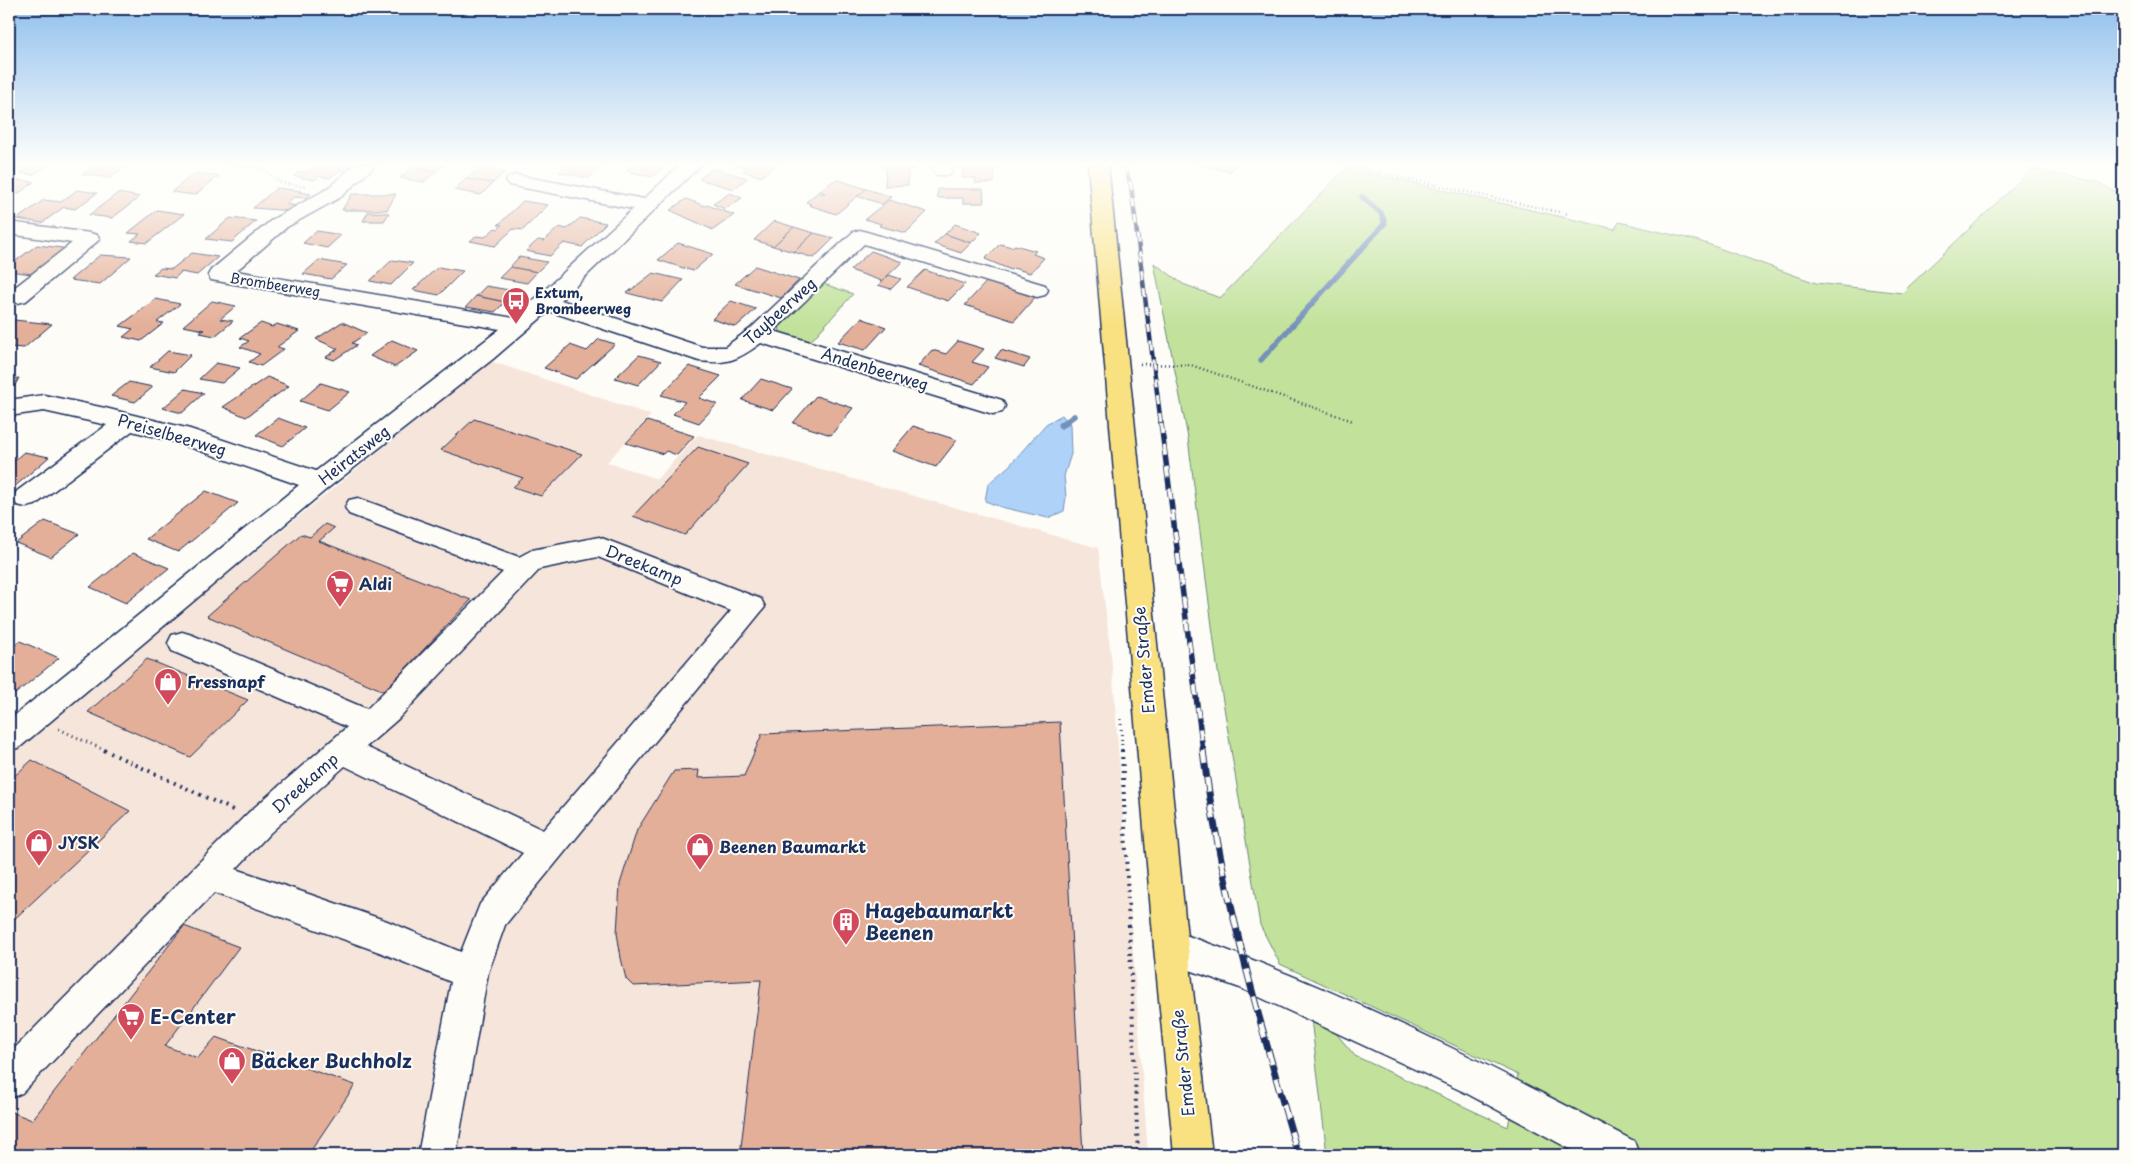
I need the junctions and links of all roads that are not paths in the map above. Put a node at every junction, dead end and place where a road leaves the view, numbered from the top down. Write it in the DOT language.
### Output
graph roads {
  1 [pos="290,218"];
  2 [pos="632,218"];
  3 [pos="1103,218"];
  4 [pos="9,228"];
  5 [pos="1037,290"];
  6 [pos="18,296"];
  7 [pos="546,302"];
  8 [pos="516,325"];
  9 [pos="758,334"];
  10 [pos="15,406"];
  11 [pos="993,406"];
  12 [pos="128,422"];
  13 [pos="319,482"];
  14 [pos="26,498"];
  15 [pos="358,507"];
  16 [pos="523,569"];
  17 [pos="182,643"];
  18 [pos="371,724"];
  19 [pos="9,738"];
  20 [pos="342,751"];
  21 [pos="548,849"];
  22 [pos="207,875"];
  23 [pos="1171,947"];
  24 [pos="470,973"];
  25 [pos="9,1080"];
  26 [pos="437,1155"];
  27 [pos="1193,1155"];
  28 [pos="1620,1155"];
  1 -- 8 [label="street, Brombeerweg"];
  2 -- 7 [label="street, Heiratsweg"];
  3 -- 23 [label="main road, Emder Straße"];
  4 -- 6 [label="street"];
  5 -- 9 [label="street, Taybeerweg"];
  7 -- 8 [label="street, Heiratsweg"];
  7 -- 9 [label="street, Taybeerweg"];
  8 -- 13 [label="street, Heiratsweg"];
  9 -- 11 [label="street, Andenbeerweg"];
  10 -- 12 [label="street, Preiselbeerweg"];
  12 -- 13 [label="street, Preiselbeerweg"];
  12 -- 14 [label="street"];
  13 -- 19 [label="street, Heiratsweg"];
  15 -- 16 [label="street"];
  16 -- 18 [label="street, Dreekamp"];
  16 -- 21 [label="street, Dreekamp"];
  17 -- 18 [label="street"];
  18 -- 20 [label="street, Dreekamp"];
  20 -- 21 [label="street"];
  20 -- 22 [label="street, Dreekamp"];
  21 -- 24 [label="street, Dreekamp"];
  22 -- 24 [label="street"];
  22 -- 25 [label="street, Dreekamp"];
  23 -- 27 [label="main road, Emder Straße"];
  23 -- 28 [label="street"];
  24 -- 26 [label="street, Dreekamp"];
}
